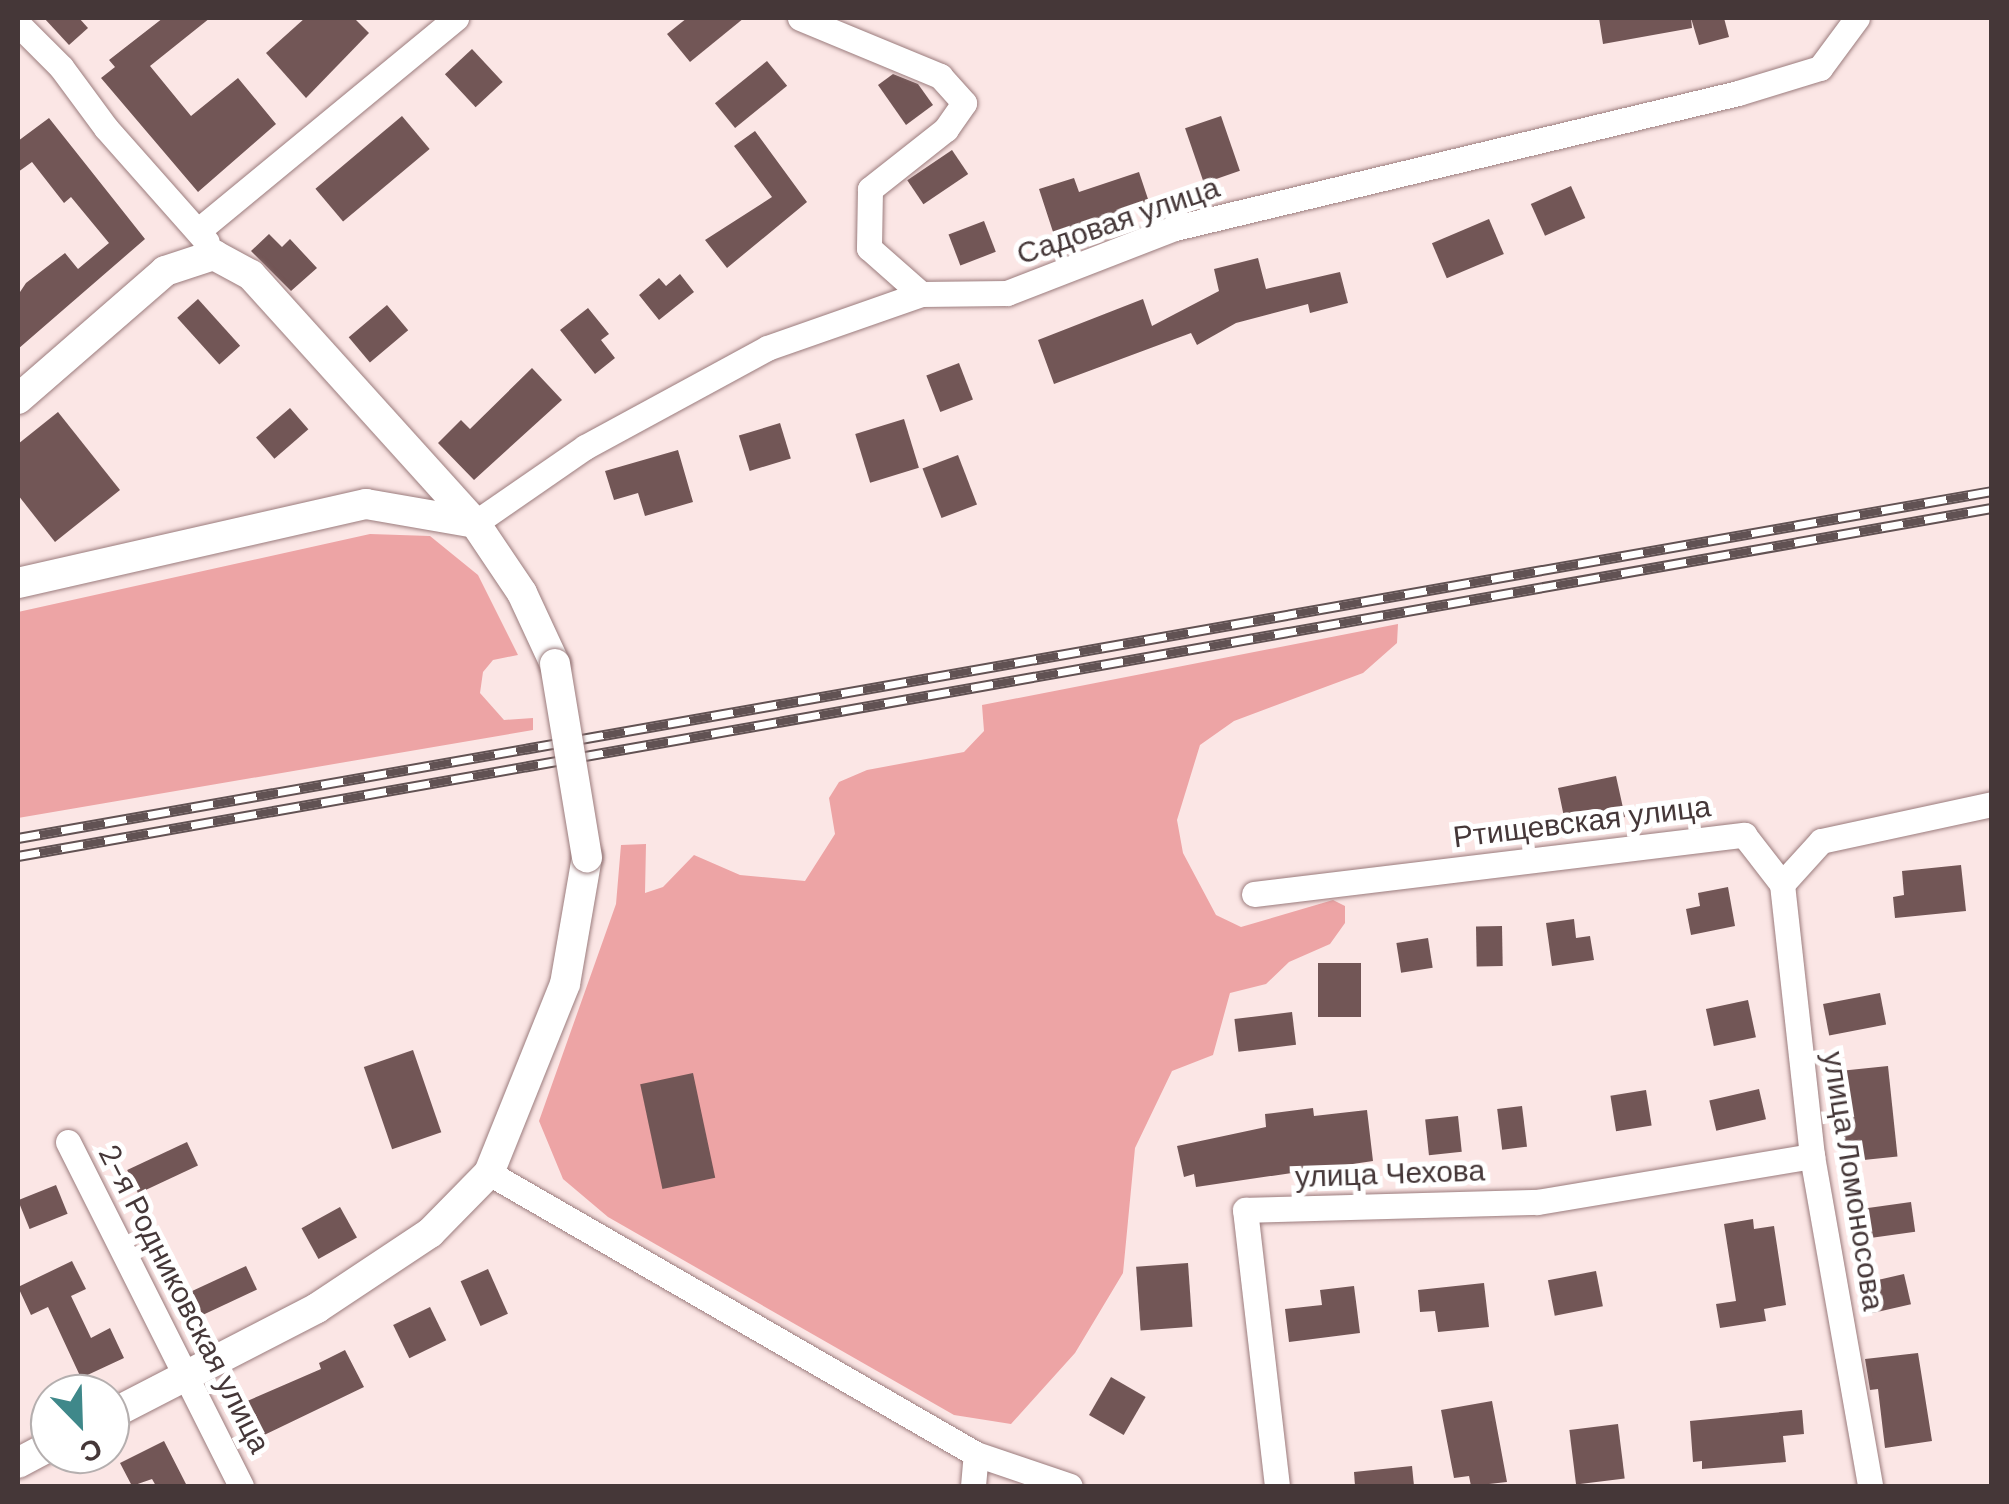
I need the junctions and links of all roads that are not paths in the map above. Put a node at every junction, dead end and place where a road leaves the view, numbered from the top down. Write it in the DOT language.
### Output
graph roads {
  1 [pos="456,18"];
  2 [pos="800,18"];
  3 [pos="1856,18"];
  4 [pos="18,24"];
  5 [pos="207,242"];
  6 [pos="922,294"];
  7 [pos="18,399"];
  8 [pos="476,523"];
  9 [pos="18,582"];
  10 [pos="1992,804"];
  11 [pos="1782,884"];
  12 [pos="1254,894"];
  13 [pos="68,1142"];
  14 [pos="1812,1156"];
  15 [pos="489,1173"];
  16 [pos="188,1376"];
  17 [pos="130,1405"];
  18 [pos="976,1454"];
  19 [pos="242,1486"];
  20 [pos="973,1486"];
  21 [pos="1070,1486"];
  22 [pos="1276,1486"];
  23 [pos="1870,1486"];
  1 -- 5 [label="street"];
  2 -- 6 [label="street"];
  3 -- 6 [label="street, Садовая улица"];
  4 -- 5 [label="street"];
  5 -- 7 [label="street"];
  5 -- 8 [label="street"];
  6 -- 8 [label="street, Садовая улица"];
  8 -- 9 [label="street"];
  8 -- 15 [label="street, bridge"];
  10 -- 11 [label="street"];
  11 -- 12 [label="street, Ртищевская улица"];
  11 -- 14 [label="street, улица Ломоносова"];
  13 -- 16 [label="street, 2-я Родниковская улица"];
  14 -- 22 [label="street, улица Чехова"];
  14 -- 23 [label="street, улица Ломоносова"];
  15 -- 16 [label="street"];
  15 -- 18 [label="street"];
  16 -- 17 [label="street"];
  16 -- 19 [label="street, 2-я Родниковская улица"];
  18 -- 20 [label="street"];
  18 -- 21 [label="street"];
}
